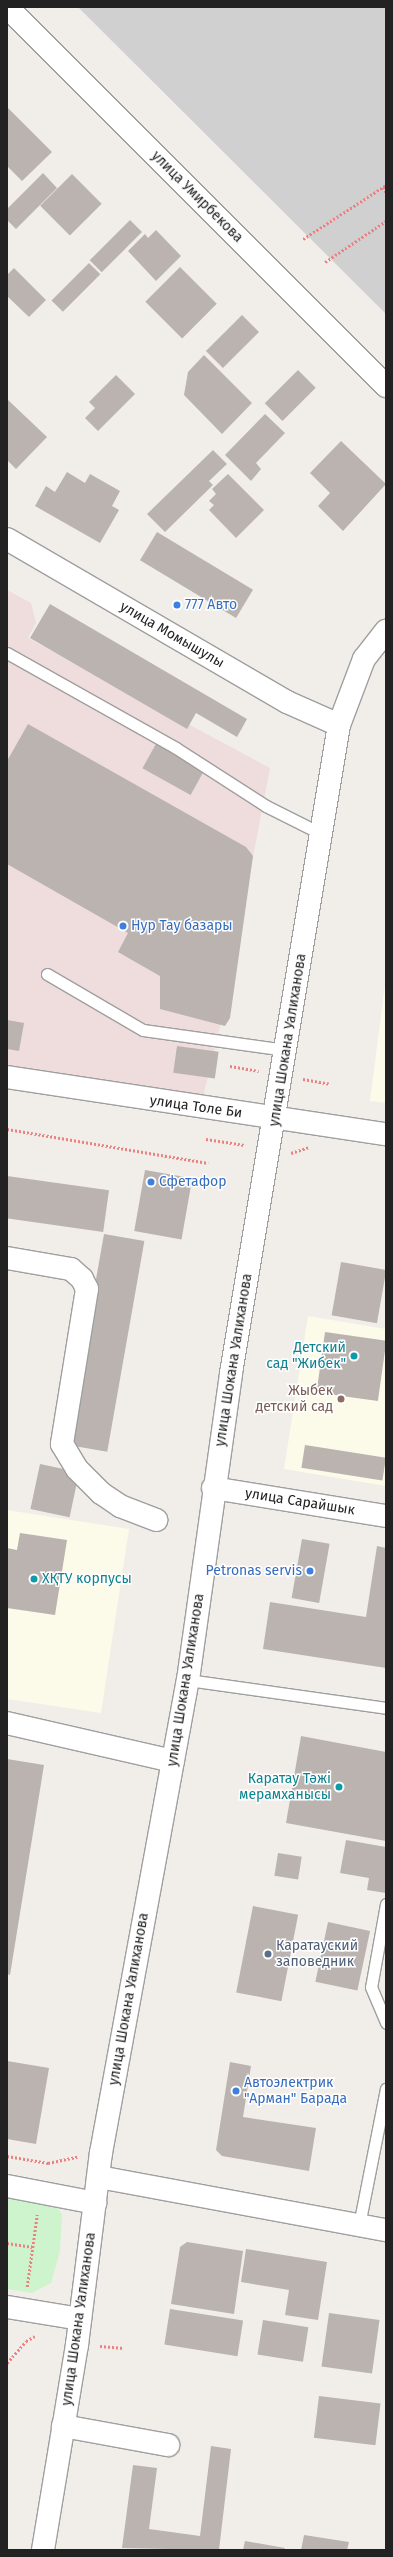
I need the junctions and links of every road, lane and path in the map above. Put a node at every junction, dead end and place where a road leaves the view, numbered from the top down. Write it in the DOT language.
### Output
graph roads {
  1 [pos="7,7"];
  2 [pos="386,185"];
  3 [pos="383,187"];
  4 [pos="386,192"];
  5 [pos="386,221"];
  6 [pos="303,240"];
  7 [pos="325,262"];
  8 [pos="386,386"];
  9 [pos="9,544"];
  10 [pos="386,631"];
  11 [pos="7,653"];
  12 [pos="339,725"];
  13 [pos="322,834"];
  14 [pos="47,974"];
  15 [pos="286,1050"];
  16 [pos="7,1077"];
  17 [pos="275,1118"];
  18 [pos="7,1129"];
  19 [pos="386,1134"];
  20 [pos="208,1163"];
  21 [pos="7,1258"];
  22 [pos="213,1488"];
  23 [pos="386,1516"];
  24 [pos="156,1520"];
  25 [pos="188,1680"];
  26 [pos="386,1708"];
  27 [pos="7,1723"];
  28 [pos="173,1761"];
  29 [pos="386,1904"];
  30 [pos="384,2011"];
  31 [pos="386,2023"];
  32 [pos="386,2089"];
  33 [pos="101,2153"];
  34 [pos="7,2156"];
  35 [pos="99,2177"];
  36 [pos="7,2186"];
  37 [pos="40,2191"];
  38 [pos="95,2203"];
  39 [pos="359,2225"];
  40 [pos="386,2230"];
  41 [pos="7,2243"];
  42 [pos="32,2247"];
  43 [pos="16,2309"];
  44 [pos="80,2319"];
  45 [pos="26,2340"];
  46 [pos="7,2363"];
  47 [pos="63,2426"];
  48 [pos="168,2445"];
  49 [pos="44,2550"];
  1 -- 8 [label="street, улица Умирбекова"];
  2 -- 3 [label="path"];
  3 -- 4 [label="path"];
  3 -- 6 [label="path"];
  5 -- 7 [label="path"];
  9 -- 12 [label="street, улица Момышулы"];
  10 -- 12 [label="street, улица Шокана Уалиханова"];
  11 -- 13 [label="lane"];
  12 -- 13 [label="street, улица Шокана Уалиханова"];
  13 -- 15 [label="street, улица Шокана Уалиханова"];
  14 -- 15 [label="lane"];
  15 -- 17 [label="street, улица Шокана Уалиханова"];
  16 -- 17 [label="street, улица Толе Би"];
  17 -- 19 [label="street, улица Толе Би"];
  17 -- 22 [label="street, улица Шокана Уалиханова"];
  18 -- 20 [label="path"];
  21 -- 24 [label="street"];
  22 -- 23 [label="street, улица Сарайшык"];
  22 -- 25 [label="street, улица Шокана Уалиханова"];
  25 -- 26 [label="lane"];
  25 -- 28 [label="street, улица Шокана Уалиханова"];
  27 -- 28 [label="street"];
  28 -- 33 [label="street, улица Шокана Уалиханова"];
  29 -- 30 [label="lane"];
  30 -- 31 [label="lane"];
  32 -- 39 [label="lane"];
  33 -- 34 [label="path"];
  33 -- 35 [label="street, улица Шокана Уалиханова"];
  35 -- 38 [label="street, улица Шокана Уалиханова"];
  35 -- 39 [label="street"];
  36 -- 37 [label="street"];
  37 -- 38 [label="street"];
  37 -- 42 [label="path"];
  38 -- 44 [label="street, улица Шокана Уалиханова"];
  39 -- 40 [label="street"];
  41 -- 42 [label="path"];
  42 -- 43 [label="path"];
  43 -- 44 [label="street"];
  44 -- 47 [label="street, улица Шокана Уалиханова"];
  45 -- 46 [label="path"];
  47 -- 48 [label="street"];
  47 -- 49 [label="street, улица Шокана Уалиханова"];
}
